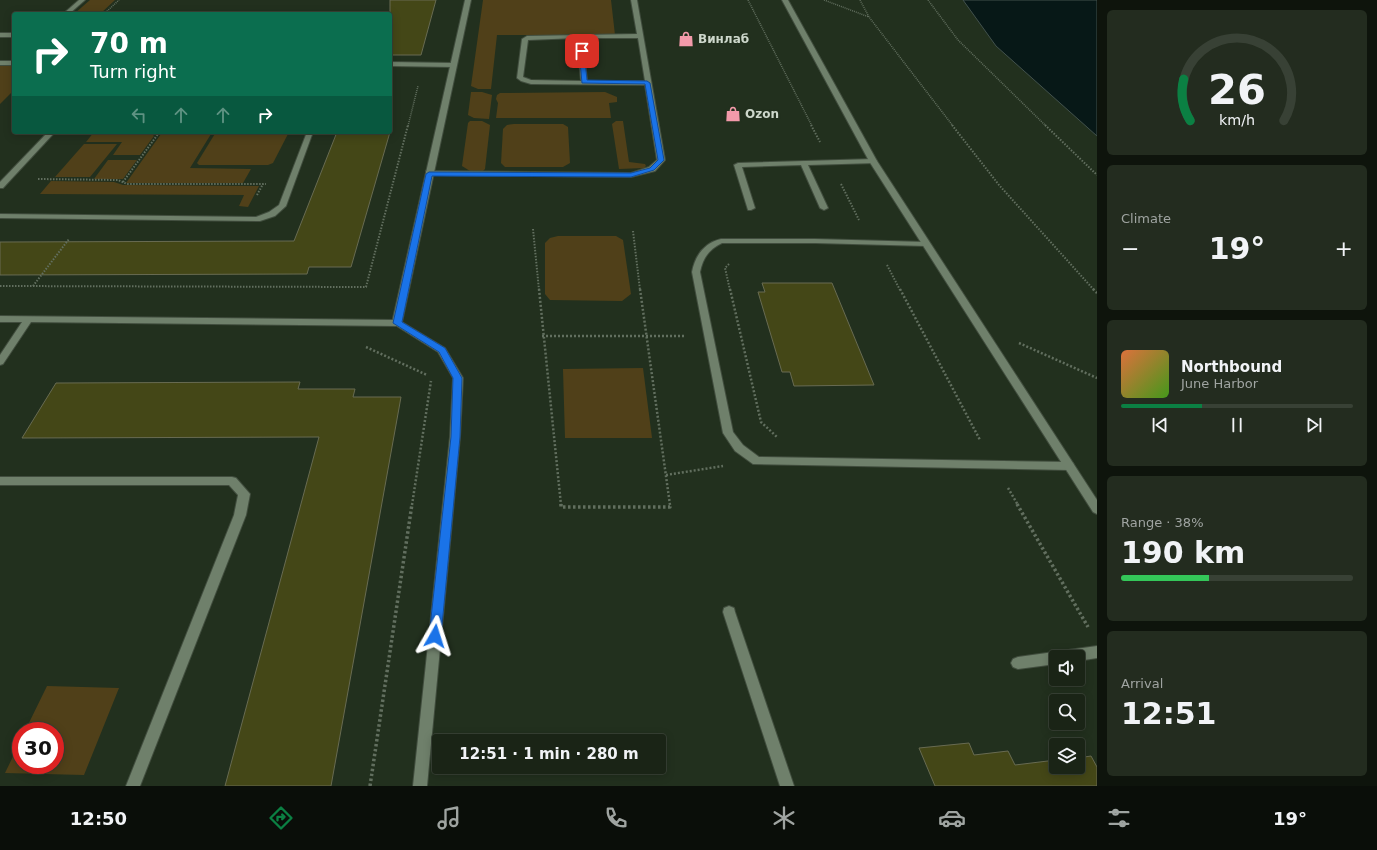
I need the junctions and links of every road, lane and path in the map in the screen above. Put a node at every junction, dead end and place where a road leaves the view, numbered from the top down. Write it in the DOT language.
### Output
graph roads {
  1 [pos="82,0"];
  2 [pos="119,0"];
  3 [pos="468,0"];
  4 [pos="634,0"];
  5 [pos="748,0"];
  6 [pos="785,0"];
  7 [pos="824,0"];
  8 [pos="860,0"];
  9 [pos="928,0"];
  10 [pos="68,12"];
  11 [pos="106,12"];
  12 [pos="869,17"];
  13 [pos="0,35"];
  14 [pos="12,35"];
  15 [pos="580,36"];
  16 [pos="639,36"];
  17 [pos="0,63"];
  18 [pos="12,63"];
  19 [pos="392,64"];
  20 [pos="453,65"];
  21 [pos="584,82"];
  22 [pos="647,83"];
  23 [pos="50,134"];
  24 [pos="156,134"];
  25 [pos="309,134"];
  26 [pos="873,161"];
  27 [pos="830,163"];
  28 [pos="804,164"];
  29 [pos="429,174"];
  30 [pos="1097,175"];
  31 [pos="7,179"];
  32 [pos="123,182"];
  33 [pos="290,184"];
  34 [pos="0,186"];
  35 [pos="751,208"];
  36 [pos="824,208"];
  37 [pos="0,216"];
  38 [pos="533,229"];
  39 [pos="634,231"];
  40 [pos="872,243"];
  41 [pos="926,244"];
  42 [pos="734,259"];
  43 [pos="0,286"];
  44 [pos="33,287"];
  45 [pos="1097,293"];
  46 [pos="0,319"];
  47 [pos="28,320"];
  48 [pos="397,323"];
  49 [pos="977,324"];
  50 [pos="645,335"];
  51 [pos="542,336"];
  52 [pos="709,336"];
  53 [pos="362,345"];
  54 [pos="0,362"];
  55 [pos="1097,378"];
  56 [pos="972,440"];
  57 [pos="980,440"];
  58 [pos="781,441"];
  59 [pos="757,461"];
  60 [pos="993,465"];
  61 [pos="1069,466"];
  62 [pos="666,475"];
  63 [pos="0,481"];
  64 [pos="1097,509"];
  65 [pos="729,612"];
  66 [pos="1089,628"];
  67 [pos="1097,652"];
  68 [pos="1085,654"];
  69 [pos="1049,659"];
  70 [pos="1018,663"];
  71 [pos="133,786"];
  72 [pos="370,786"];
  73 [pos="420,786"];
  74 [pos="787,786"];
  1 -- 10 [label="street"];
  2 -- 11 [label="path"];
  3 -- 20 [label="street"];
  4 -- 16 [label="street"];
  5 -- 27 [label="path"];
  6 -- 26 [label="street"];
  7 -- 12 [label="path"];
  8 -- 12 [label="path"];
  9 -- 30 [label="path"];
  12 -- 45 [label="path"];
  13 -- 14 [label="street"];
  15 -- 16 [label="street"];
  15 -- 21 [label="street"];
  15 -- 21 [label="street"];
  16 -- 22 [label="street"];
  17 -- 18 [label="street"];
  19 -- 20 [label="street"];
  20 -- 29 [label="street"];
  21 -- 22 [label="street"];
  22 -- 29 [label="street"];
  23 -- 31 [label="street"];
  24 -- 32 [label="path"];
  25 -- 33 [label="street"];
  26 -- 27 [label="street"];
  26 -- 41 [label="street"];
  27 -- 28 [label="street"];
  27 -- 40 [label="path"];
  28 -- 35 [label="street"];
  28 -- 36 [label="street"];
  29 -- 48 [label="street"];
  31 -- 32 [label="path"];
  31 -- 34 [label="street"];
  32 -- 33 [label="path"];
  33 -- 37 [label="street"];
  38 -- 51 [label="path"];
  39 -- 50 [label="path"];
  40 -- 41 [label="street"];
  40 -- 52 [label="street"];
  40 -- 57 [label="path"];
  41 -- 49 [label="street"];
  42 -- 58 [label="path"];
  43 -- 44 [label="path"];
  46 -- 47 [label="street"];
  47 -- 48 [label="street"];
  47 -- 54 [label="street"];
  48 -- 73 [label="street"];
  49 -- 55 [label="path"];
  49 -- 61 [label="street"];
  50 -- 51 [label="path"];
  50 -- 52 [label="path"];
  50 -- 62 [label="path"];
  51 -- 62 [label="path"];
  52 -- 59 [label="street"];
  53 -- 72 [label="path"];
  56 -- 57 [label="path"];
  57 -- 60 [label="path"];
  59 -- 60 [label="street"];
  59 -- 62 [label="path"];
  60 -- 61 [label="street"];
  60 -- 66 [label="path"];
  61 -- 64 [label="street"];
  63 -- 71 [label="street"];
  65 -- 74 [label="street"];
  67 -- 68 [label="street"];
  69 -- 70 [label="street"];
}
